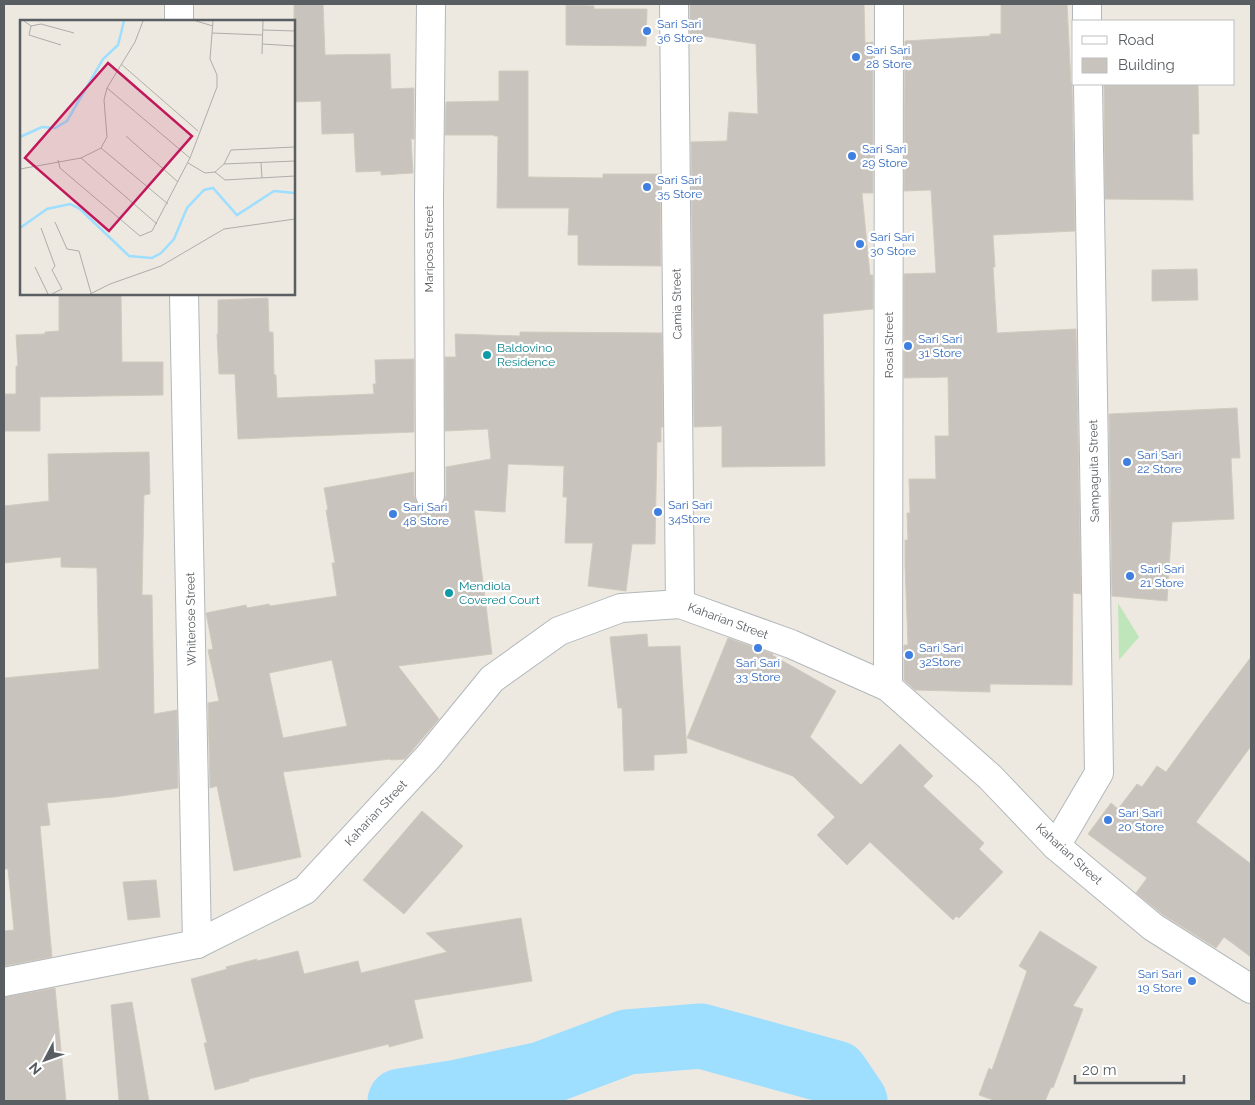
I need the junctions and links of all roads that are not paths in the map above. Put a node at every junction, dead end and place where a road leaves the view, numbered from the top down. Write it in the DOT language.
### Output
graph roads {
  1 [pos="179,4"];
  2 [pos="431,4"];
  3 [pos="674,4"];
  4 [pos="889,4"];
  5 [pos="1087,4"];
  6 [pos="179,20"];
  7 [pos="1087,20"];
  8 [pos="1088,85"];
  9 [pos="184,295"];
  10 [pos="430,495"];
  11 [pos="680,604"];
  12 [pos="888,687"];
  13 [pos="1056,846"];
  14 [pos="197,944"];
  15 [pos="4,982"];
  16 [pos="1251,989"];
  1 -- 6 [label="street"];
  2 -- 10 [label="street, Mariposa Street"];
  3 -- 11 [label="street, Camia Street"];
  4 -- 12 [label="street, Rosal Street"];
  5 -- 7 [label="street"];
  8 -- 13 [label="street, Sampaguita Street"];
  9 -- 14 [label="street, Whiterose Street"];
  11 -- 12 [label="street, Kaharian Street"];
  11 -- 14 [label="street, Kaharian Street"];
  12 -- 13 [label="street, Kaharian Street"];
  13 -- 16 [label="street, Kaharian Street"];
  14 -- 15 [label="street, Kaharian Street"];
}
